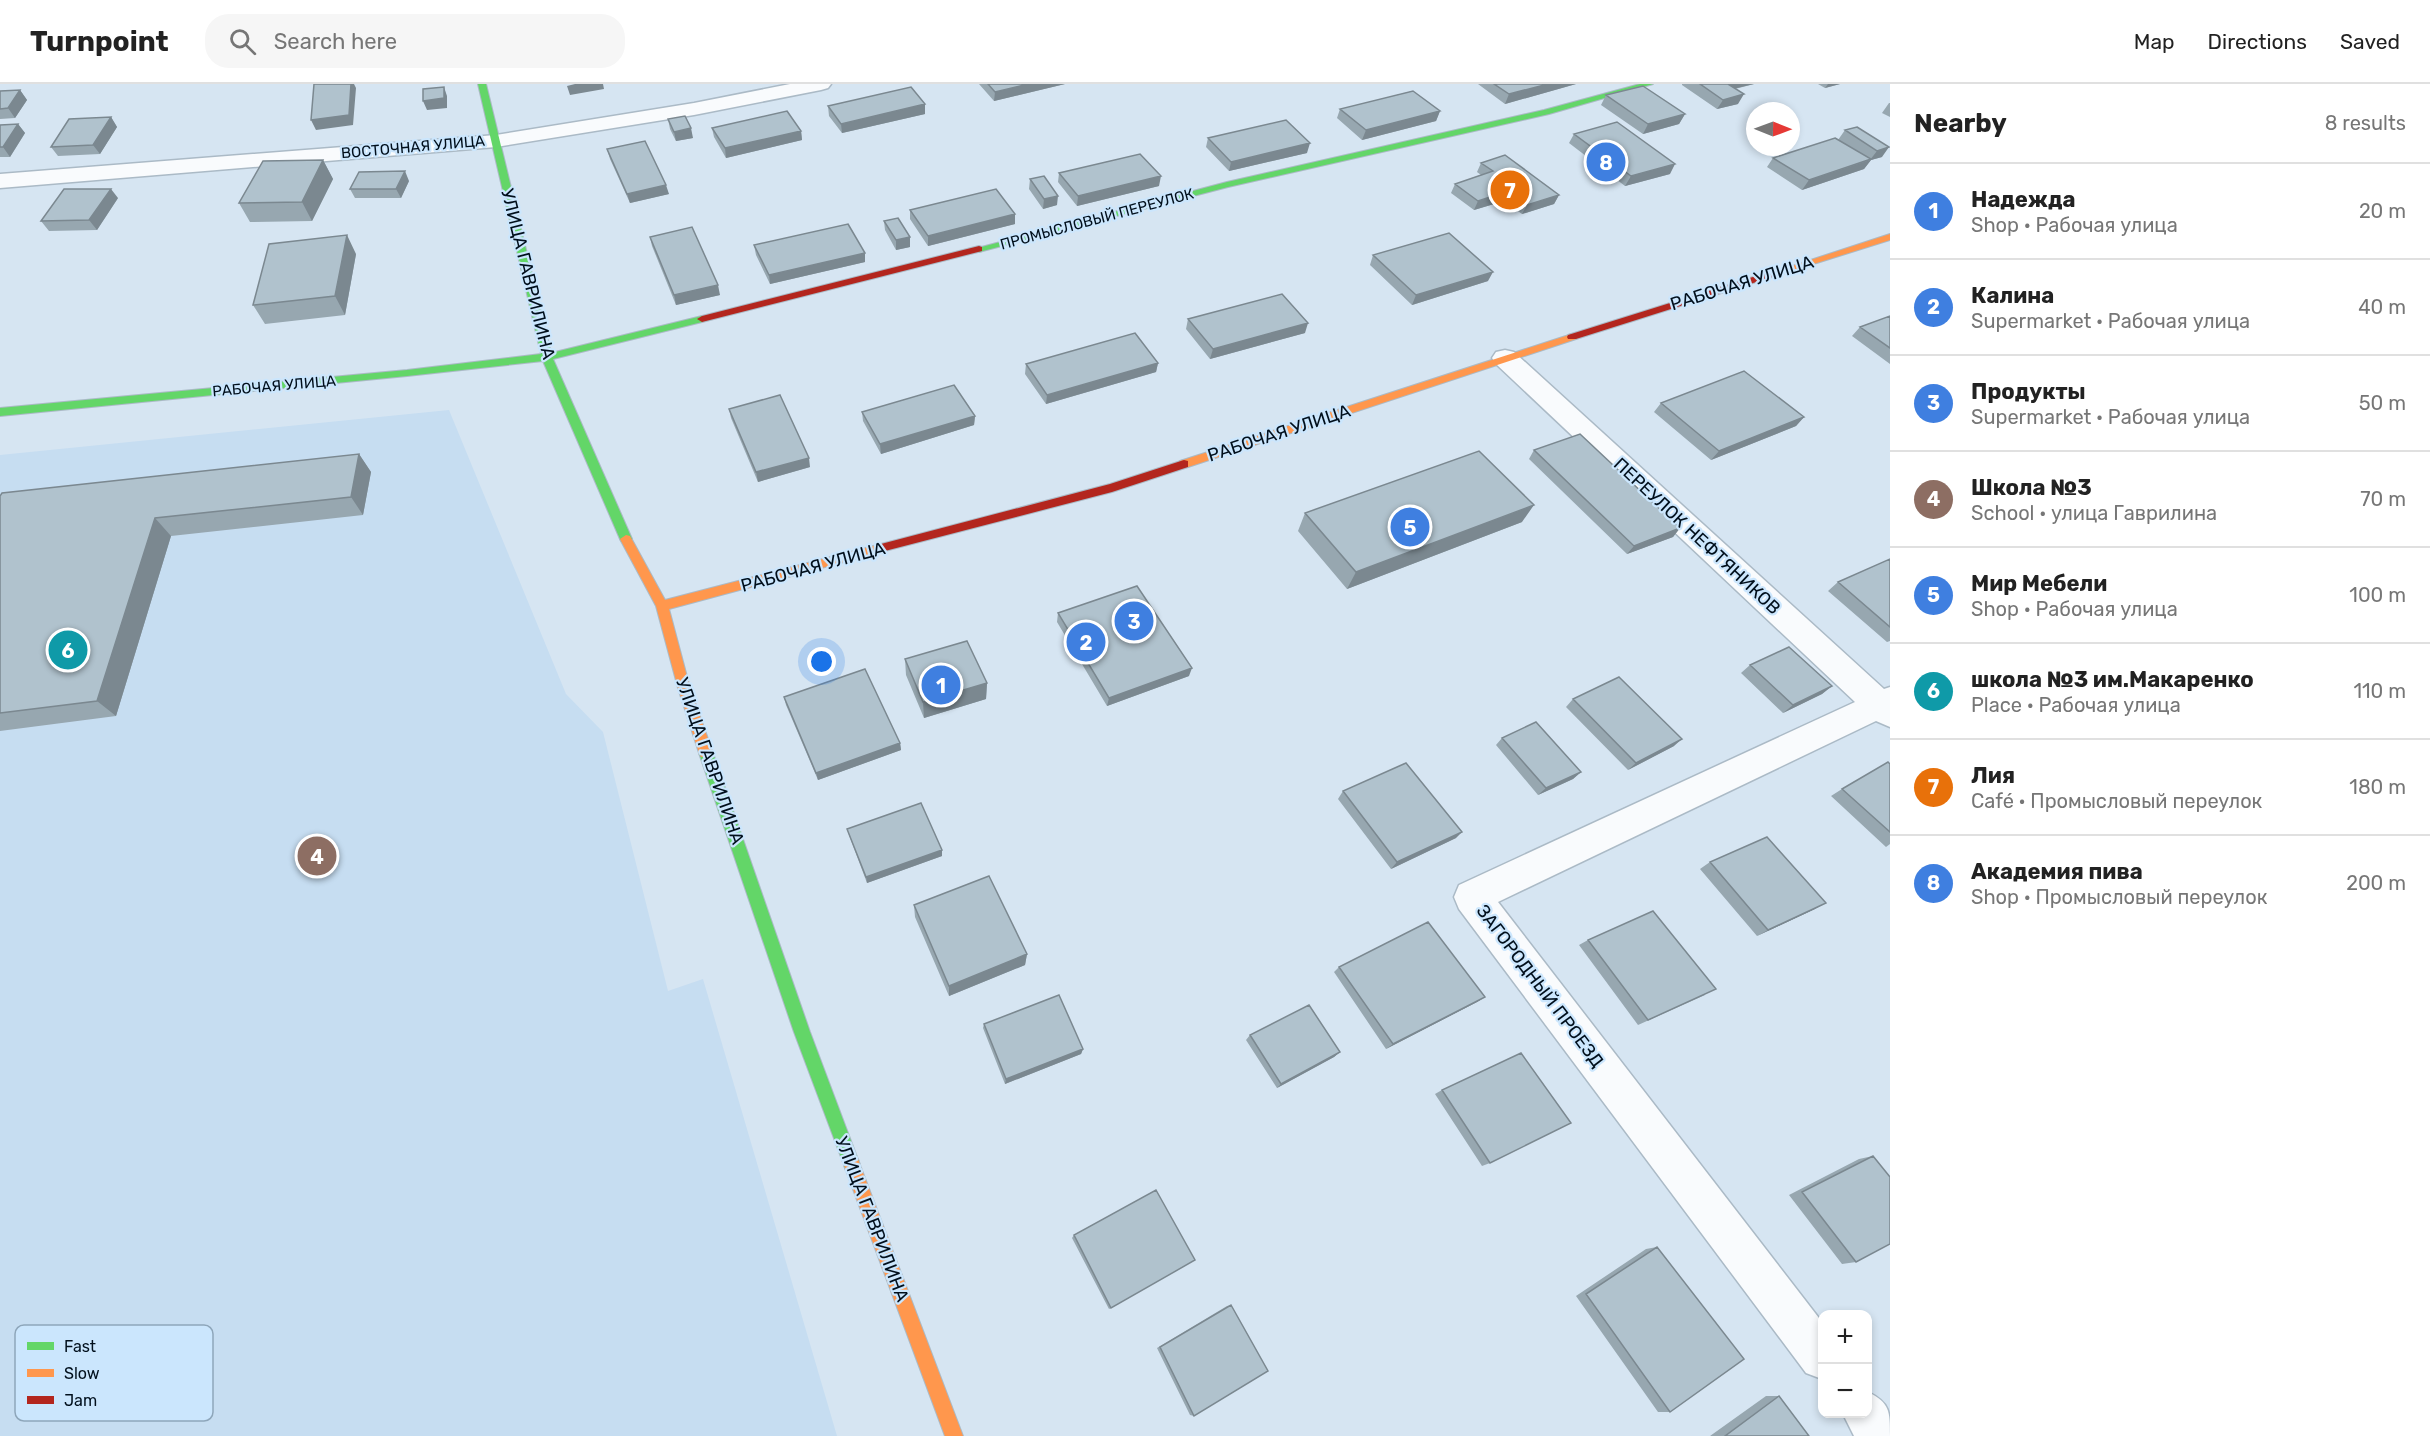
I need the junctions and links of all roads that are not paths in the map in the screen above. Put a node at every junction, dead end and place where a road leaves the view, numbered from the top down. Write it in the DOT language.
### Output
graph roads {
  1 [pos="482,84"];
  2 [pos="821,84"];
  3 [pos="1649,84"];
  4 [pos="496,141"];
  5 [pos="0,181"];
  6 [pos="1890,237"];
  7 [pos="547,357"];
  8 [pos="1505,358"];
  9 [pos="0,412"];
  10 [pos="662,606"];
  11 [pos="1887,706"];
  12 [pos="1818,1352"];
  13 [pos="1870,1418"];
  14 [pos="954,1436"];
  15 [pos="1883,1436"];
  1 -- 4 [label="street, УЛИЦА ГАВРИЛИНА"];
  2 -- 4 [label="street, ВОСТОЧНАЯ УЛИЦА"];
  3 -- 7 [label="street, ПРОМЫСЛОВЫЙ ПЕРЕУЛОК"];
  4 -- 5 [label="street, ВОСТОЧНАЯ УЛИЦА"];
  4 -- 7 [label="street, УЛИЦА ГАВРИЛИНА"];
  6 -- 8 [label="street, РАБОЧАЯ УЛИЦА"];
  7 -- 9 [label="street, РАБОЧАЯ УЛИЦА"];
  7 -- 10 [label="street, УЛИЦА ГАВРИЛИНА"];
  8 -- 10 [label="street, РАБОЧАЯ УЛИЦА"];
  8 -- 11 [label="street, ПЕРЕУЛОК НЕФТЯНИКОВ"];
  10 -- 14 [label="street, УЛИЦА ГАВРИЛИНА"];
  11 -- 12 [label="street, ЗАГОРОДНЫЙ ПРОЕЗД"];
  13 -- 15 [label="street"];
}
